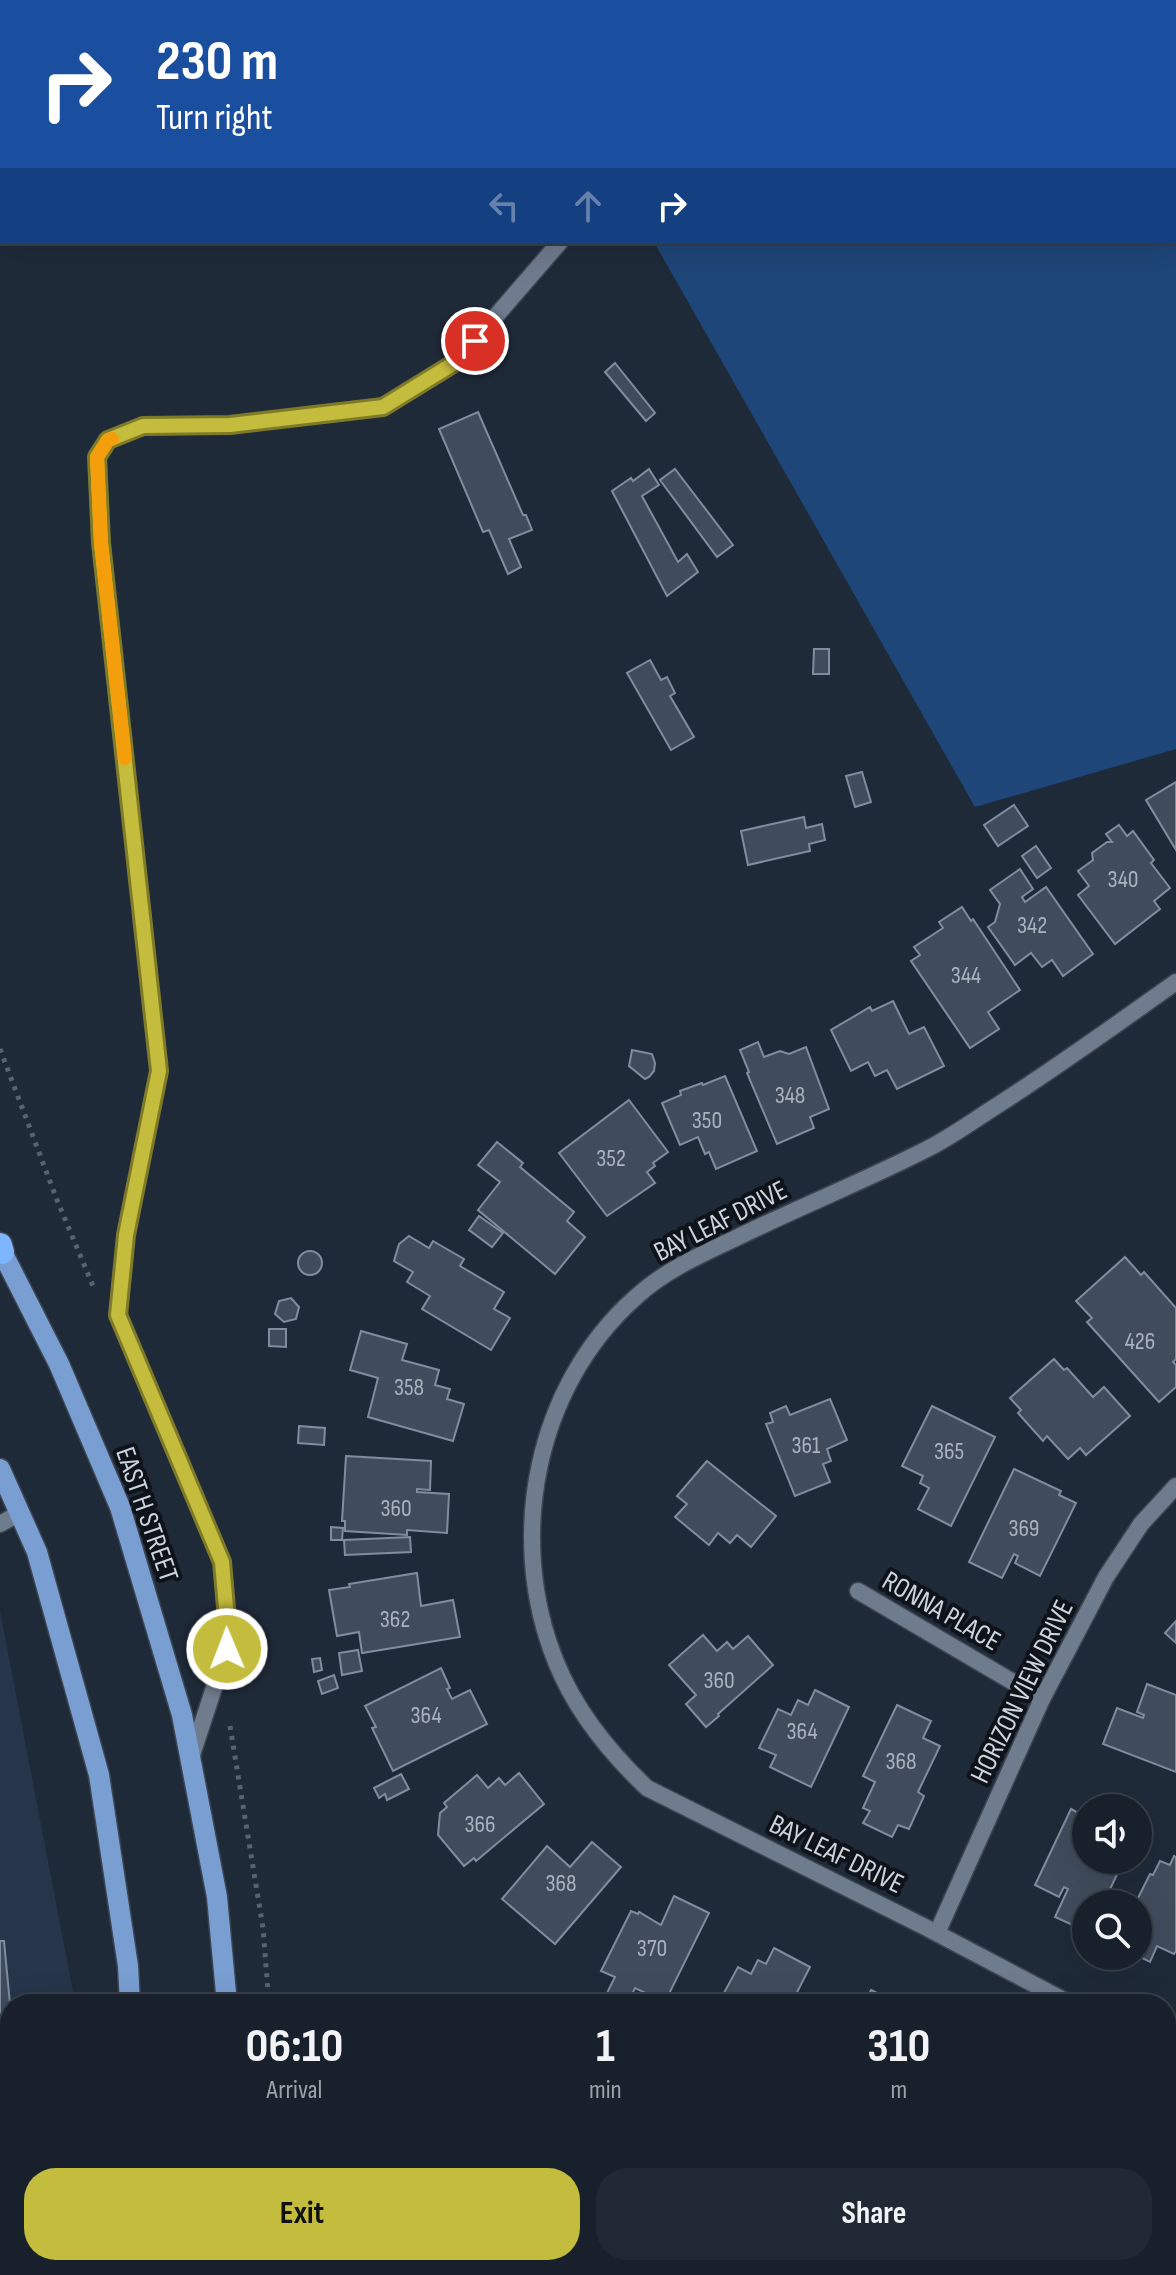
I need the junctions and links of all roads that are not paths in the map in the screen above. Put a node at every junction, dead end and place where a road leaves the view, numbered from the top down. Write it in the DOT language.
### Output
graph roads {
  1 [pos="558,244"];
  2 [pos="1176,982"];
  3 [pos="1,1248"];
  4 [pos="0,1469"];
  5 [pos="1176,1486"];
  6 [pos="20,1513"];
  7 [pos="0,1524"];
  8 [pos="858,1591"];
  9 [pos="1042,1699"];
  10 [pos="190,1760"];
  11 [pos="937,1933"];
  12 [pos="129,1994"];
  13 [pos="226,1994"];
  14 [pos="1052,1994"];
  1 -- 10 [label="street"];
  2 -- 11 [label="street, BAY LEAF DRIVE"];
  3 -- 10 [label="main road, EAST H STREET"];
  4 -- 6 [label="main road"];
  5 -- 9 [label="street, HORIZON VIEW DRIVE"];
  6 -- 7 [label="street"];
  6 -- 12 [label="main road"];
  8 -- 9 [label="street, RONNA PLACE"];
  9 -- 11 [label="street, HORIZON VIEW DRIVE"];
  10 -- 13 [label="main road, EAST H STREET"];
  11 -- 14 [label="street, BAY LEAF DRIVE"];
}
